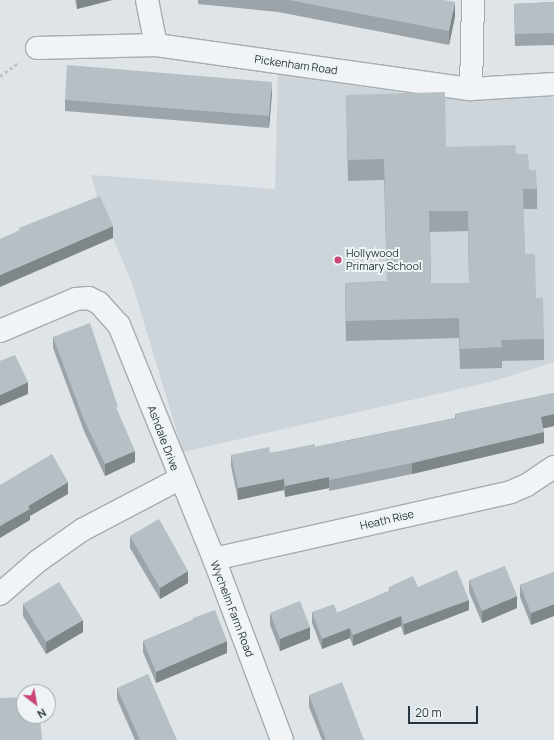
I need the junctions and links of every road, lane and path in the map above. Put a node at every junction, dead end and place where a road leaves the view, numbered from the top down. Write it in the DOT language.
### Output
graph roads {
  1 [pos="148,0"];
  2 [pos="473,0"];
  3 [pos="156,45"];
  4 [pos="37,48"];
  5 [pos="554,84"];
  6 [pos="471,89"];
  7 [pos="0,331"];
  8 [pos="554,467"];
  9 [pos="179,479"];
  10 [pos="214,559"];
  11 [pos="0,594"];
  12 [pos="282,740"];
  1 -- 3 [label="street"];
  2 -- 6 [label="street"];
  3 -- 4 [label="street, Pickenham Road"];
  3 -- 6 [label="street, Pickenham Road"];
  5 -- 6 [label="street, Pickenham Road"];
  7 -- 9 [label="street, Ashdale Drive"];
  8 -- 10 [label="street, Heath Rise"];
  9 -- 10 [label="street, Wychelm Farm Road"];
  9 -- 11 [label="street, Ashdale Drive"];
  10 -- 12 [label="street, Wychelm Farm Road"];
}
